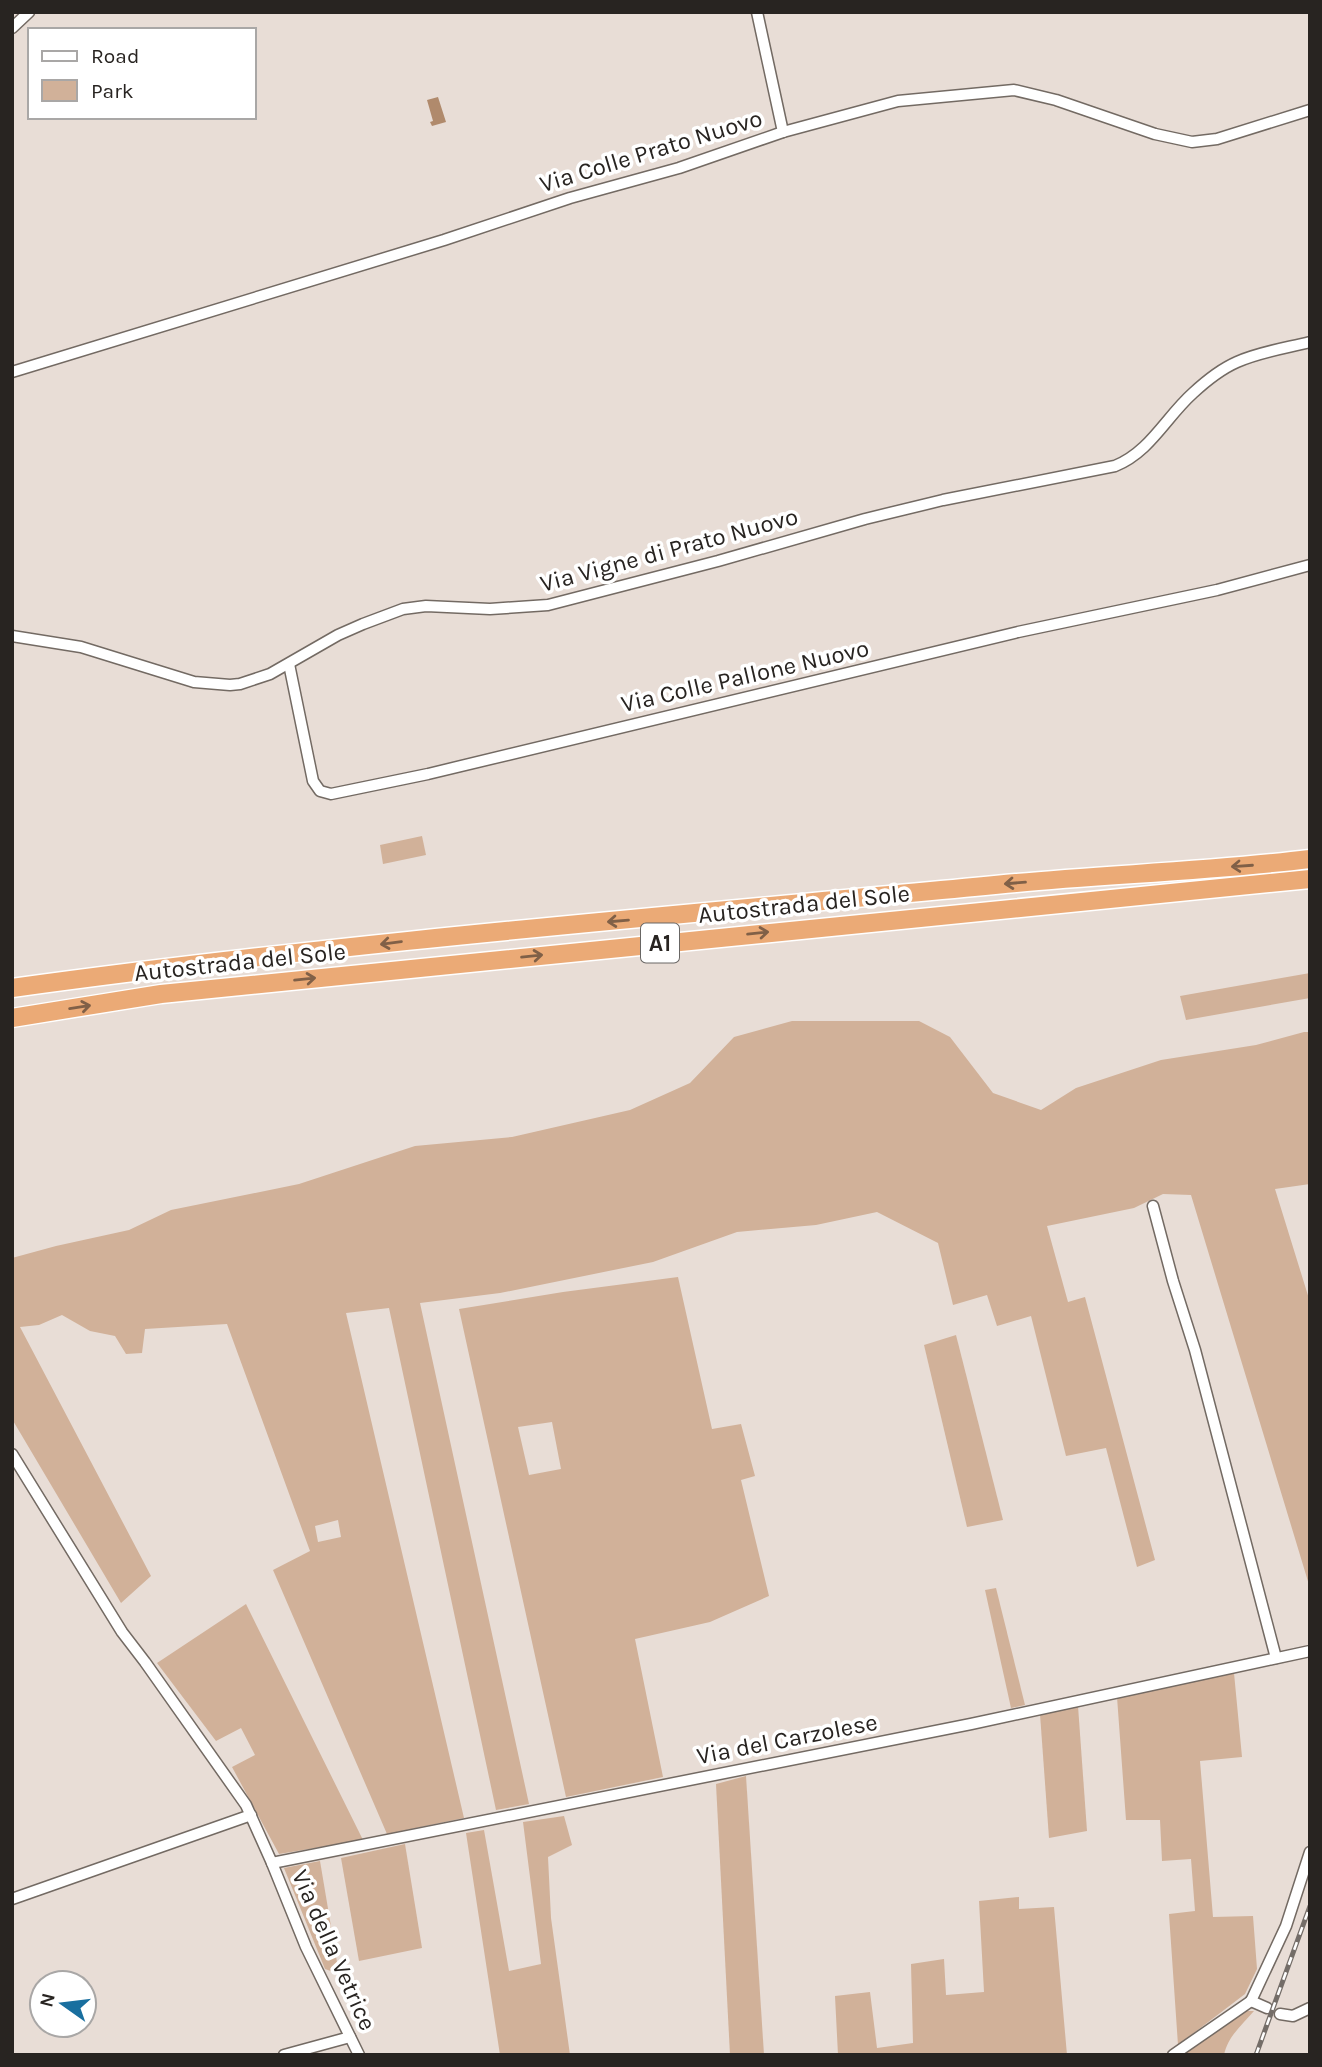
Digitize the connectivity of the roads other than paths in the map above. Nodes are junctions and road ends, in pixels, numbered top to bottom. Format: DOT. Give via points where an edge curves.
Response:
graph roads {
  1 [pos="29,12"];
  2 [pos="757,12"];
  3 [pos="12,28"];
  4 [pos="1310,110"];
  5 [pos="783,132"];
  6 [pos="1310,342"];
  7 [pos="12,373"];
  8 [pos="1310,565"];
  9 [pos="12,636"];
  10 [pos="289,664"];
  11 [pos="1310,859"];
  12 [pos="1310,879"];
  13 [pos="12,988"];
  14 [pos="12,1018"];
  15 [pos="1153,1206"];
  16 [pos="13,1458"];
  17 [pos="1310,1651"];
  18 [pos="1276,1658"];
  19 [pos="251,1815"];
  20 [pos="1310,1852"];
  21 [pos="272,1863"];
  22 [pos="12,1899"];
  23 [pos="1251,2001"];
  24 [pos="1267,2008"];
  25 [pos="1310,2008"];
  26 [pos="1280,2014"];
  27 [pos="350,2037"];
  28 [pos="284,2055"];
  29 [pos="359,2055"];
  30 [pos="1173,2055"];
  1 -- 3 [label="street"];
  2 -- 5 [label="street"];
  4 -- 5 [label="street, Via Colle Prato Nuovo" via="1217,139 1192,142 1154,134 1056,100 1005,90 898,102"];
  5 -- 7 [label="street, Via Colle Prato Nuovo"];
  6 -- 10 [label="street, Via Vigne di Prato Nuovo" via="1243,360 1221,371 1193,393 1143,449 1115,466 865,519 548,606 404,610 338,635"];
  8 -- 10 [label="street, Via Colle Pallone Nuovo" via="331,794 320,791 313,781"];
  9 -- 10 [label="street, Via Vigne di Prato Nuovo" via="81,647 194,682 240,684"];
  11 -- 13 [label="highway, Autostrada del Sole / A1, one-way" via="423,939"];
  14 -- 12 [label="highway, Autostrada del Sole / A1, one-way" via="161,994"];
  15 -- 18 [label="street"];
  16 -- 19 [label="street, Via della Vetrice" via="122,1632"];
  17 -- 18 [label="street, Via del Carzolese"];
  18 -- 21 [label="street, Via del Carzolese" via="971,1724"];
  19 -- 21 [label="street, Via della Vetrice"];
  19 -- 22 [label="street"];
  20 -- 23 [label="street" via="1286,1926"];
  21 -- 27 [label="street, Via della Vetrice"];
  23 -- 24 [label="street"];
  23 -- 30 [label="street"];
  25 -- 26 [label="street" via="1293,2016"];
  27 -- 28 [label="street"];
  27 -- 29 [label="street, Via della Vetrice"];
}
